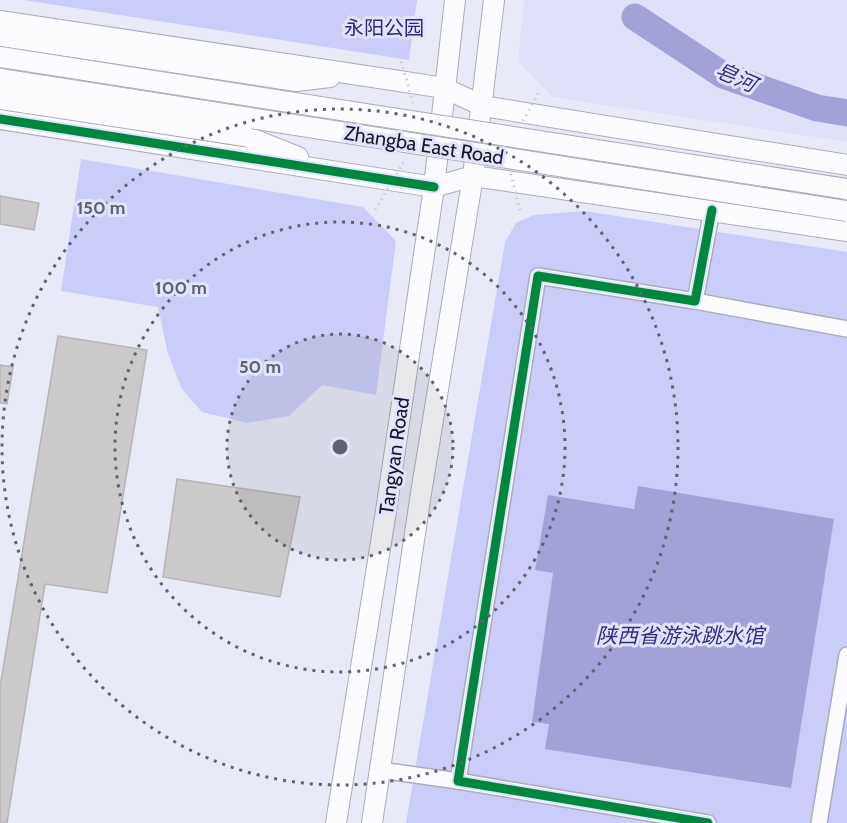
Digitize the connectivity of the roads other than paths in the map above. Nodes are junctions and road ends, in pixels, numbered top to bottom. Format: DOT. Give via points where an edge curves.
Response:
graph roads {
  1 [pos="454,0"];
  2 [pos="494,0"];
  3 [pos="0,21"];
  4 [pos="0,36"];
  5 [pos="0,57"];
  6 [pos="357,74"];
  7 [pos="0,79"];
  8 [pos="444,88"];
  9 [pos="0,99"];
  10 [pos="483,106"];
  11 [pos="0,119"];
  12 [pos="847,165"];
  13 [pos="327,169"];
  14 [pos="473,176"];
  15 [pos="434,187"];
  16 [pos="847,189"];
  17 [pos="712,210"];
  18 [pos="847,211"];
  19 [pos="847,231"];
  20 [pos="696,301"];
  21 [pos="847,329"];
  22 [pos="847,655"];
  23 [pos="380,770"];
  24 [pos="458,782"];
  25 [pos="336,823"];
  26 [pos="372,823"];
  27 [pos="708,823"];
  28 [pos="819,823"];
  1 -- 8 [label="main road, Tangyan Road"];
  2 -- 10 [label="main road, Tangyan Road"];
  3 -- 6 [label="main road"];
  4 -- 6 [label="main road" via="296,81"];
  5 -- 16 [label="main road, Zhangba East Road, bridge"];
  6 -- 8 [label="main road"];
  7 -- 18 [label="main road, Zhangba East Road, bridge"];
  8 -- 10 [label="main road"];
  8 -- 15 [label="main road, Tangyan Road"];
  9 -- 13 [label="main road, bridge" via="245,136"];
  10 -- 12 [label="main road"];
  10 -- 14 [label="main road, Tangyan Road"];
  11 -- 13 [label="main road"];
  13 -- 15 [label="main road"];
  14 -- 15 [label="main road, Zhangba East Road"];
  14 -- 17 [label="main road, Zhangba East Road"];
  14 -- 23 [label="main road, Tangyan Road"];
  15 -- 25 [label="main road, Tangyan Road"];
  17 -- 19 [label="main road, Zhangba East Road"];
  17 -- 20 [label="street"];
  20 -- 21 [label="street"];
  20 -- 24 [label="street" via="538,276"];
  22 -- 28 [label="street"];
  23 -- 24 [label="street"];
  23 -- 26 [label="main road, Tangyan Road"];
  24 -- 27 [label="street"];
}
